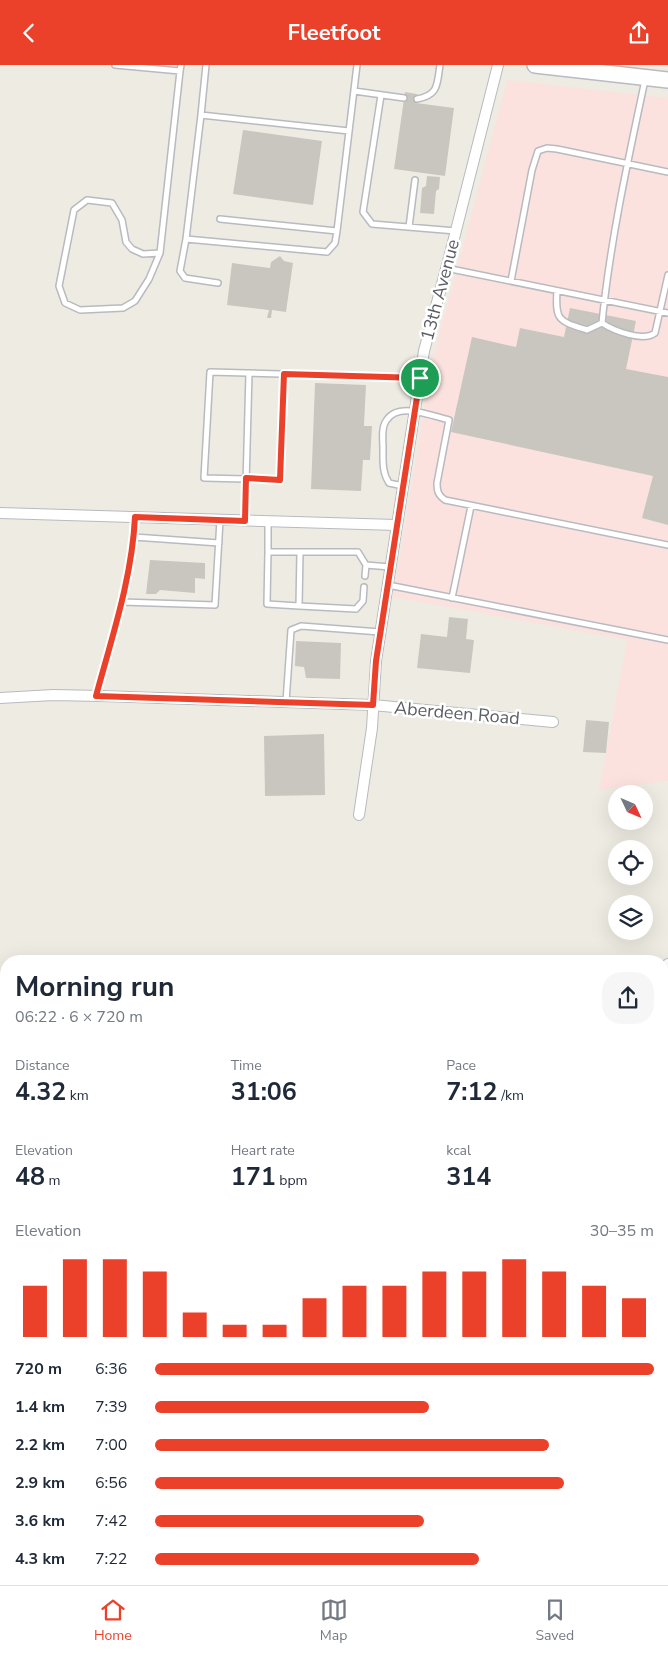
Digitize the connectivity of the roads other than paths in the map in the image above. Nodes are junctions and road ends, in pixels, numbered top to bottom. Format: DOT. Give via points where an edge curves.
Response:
graph roads {
  1 [pos="115,65"];
  2 [pos="206,65"];
  3 [pos="357,65"];
  4 [pos="440,65"];
  5 [pos="498,65"];
  6 [pos="535,65"];
  7 [pos="180,68"];
  8 [pos="645,77"];
  9 [pos="668,80"];
  10 [pos="354,91"];
  11 [pos="380,95"];
  12 [pos="404,98"];
  13 [pos="417,99"];
  14 [pos="201,115"];
  15 [pos="349,131"];
  16 [pos="627,164"];
  17 [pos="668,172"];
  18 [pos="415,180"];
  19 [pos="220,219"];
  20 [pos="409,227"];
  21 [pos="337,231"];
  22 [pos="456,231"];
  23 [pos="186,239"];
  24 [pos="160,253"];
  25 [pos="446,268"];
  26 [pos="668,275"];
  27 [pos="511,281"];
  28 [pos="218,283"];
  29 [pos="557,291"];
  30 [pos="604,299"];
  31 [pos="660,312"];
  32 [pos="668,313"];
  33 [pos="602,323"];
  34 [pos="249,373"];
  35 [pos="284,374"];
  36 [pos="420,378"];
  37 [pos="414,412"];
  38 [pos="246,478"];
  39 [pos="403,486"];
  40 [pos="472,506"];
  41 [pos="0,513"];
  42 [pos="135,517"];
  43 [pos="220,519"];
  44 [pos="245,521"];
  45 [pos="268,521"];
  46 [pos="396,525"];
  47 [pos="134,537"];
  48 [pos="219,543"];
  49 [pos="668,545"];
  50 [pos="268,551"];
  51 [pos="300,552"];
  52 [pos="366,565"];
  53 [pos="390,567"];
  54 [pos="365,576"];
  55 [pos="388,585"];
  56 [pos="364,587"];
  57 [pos="452,598"];
  58 [pos="122,602"];
  59 [pos="299,606"];
  60 [pos="381,631"];
  61 [pos="668,639"];
  62 [pos="96,696"];
  63 [pos="0,698"];
  64 [pos="286,702"];
  65 [pos="373,705"];
  66 [pos="553,722"];
  67 [pos="359,815"];
  1 -- 7 [label="lane"];
  2 -- 14 [label="lane"];
  3 -- 10 [label="lane"];
  4 -- 13 [label="lane" via="435,89 428,97"];
  5 -- 22 [label="street, 13th Avenue"];
  6 -- 8 [label="main road"];
  7 -- 24 [label="lane"];
  8 -- 9 [label="main road"];
  8 -- 16 [label="lane"];
  10 -- 11 [label="lane"];
  10 -- 15 [label="lane"];
  11 -- 12 [label="lane"];
  11 -- 20 [label="lane" via="363,212 372,224"];
  14 -- 15 [label="lane"];
  14 -- 23 [label="lane"];
  15 -- 21 [label="lane"];
  16 -- 17 [label="lane"];
  16 -- 27 [label="lane" via="557,149 538,151"];
  16 -- 30 [label="lane"];
  18 -- 20 [label="lane"];
  19 -- 21 [label="lane"];
  20 -- 22 [label="lane"];
  21 -- 23 [label="lane" via="335,243 327,252"];
  22 -- 25 [label="street, 13th Avenue"];
  23 -- 28 [label="lane" via="180,271 185,278"];
  24 -- 24 [label="lane" via="135,301 123,308 80,310 65,303 59,286 74,210 87,200 112,203 122,220 126,242 132,249 143,254"];
  25 -- 27 [label="lane"];
  25 -- 36 [label="street, 13th Avenue"];
  26 -- 31 [label="lane"];
  27 -- 29 [label="lane"];
  29 -- 30 [label="lane"];
  29 -- 33 [label="lane" via="556,307 564,323 586,330"];
  30 -- 31 [label="lane"];
  30 -- 33 [label="lane"];
  31 -- 32 [label="lane"];
  31 -- 33 [label="lane" via="657,328 651,336 612,330"];
  34 -- 35 [label="lane"];
  34 -- 38 [label="lane"];
  34 -- 38 [label="lane" via="210,372 204,478"];
  35 -- 36 [label="lane"];
  35 -- 38 [label="lane" via="280,480"];
  36 -- 37 [label="street, 13th Avenue"];
  37 -- 39 [label="street, 13th Avenue"];
  37 -- 39 [label="lane" via="402,411 385,422 384,475 389,483"];
  37 -- 40 [label="lane" via="449,420 437,490 445,500"];
  38 -- 44 [label="lane"];
  39 -- 46 [label="street, 13th Avenue"];
  40 -- 49 [label="lane"];
  40 -- 57 [label="lane"];
  41 -- 42 [label="street"];
  42 -- 43 [label="street"];
  42 -- 47 [label="lane"];
  43 -- 44 [label="street"];
  43 -- 48 [label="lane"];
  44 -- 45 [label="street"];
  45 -- 46 [label="street"];
  45 -- 50 [label="lane"];
  46 -- 53 [label="street, 13th Avenue"];
  47 -- 48 [label="lane"];
  47 -- 58 [label="lane"];
  48 -- 58 [label="lane" via="215,605"];
  50 -- 51 [label="lane"];
  50 -- 59 [label="lane" via="267,605"];
  51 -- 52 [label="lane" via="358,552"];
  51 -- 59 [label="lane"];
  52 -- 53 [label="lane"];
  52 -- 54 [label="lane"];
  53 -- 55 [label="street, 13th Avenue"];
  55 -- 57 [label="lane"];
  55 -- 60 [label="street, 13th Avenue"];
  56 -- 59 [label="lane" via="363,601 356,609"];
  57 -- 61 [label="lane"];
  58 -- 62 [label="lane"];
  60 -- 64 [label="lane" via="301,626 291,629"];
  60 -- 65 [label="street, 13th Avenue"];
  62 -- 63 [label="street, Aberdeen Road"];
  62 -- 64 [label="street, Aberdeen Road"];
  64 -- 65 [label="street, Aberdeen Road"];
  65 -- 66 [label="street, Aberdeen Road"];
  65 -- 67 [label="street, 13th Avenue"];
}
